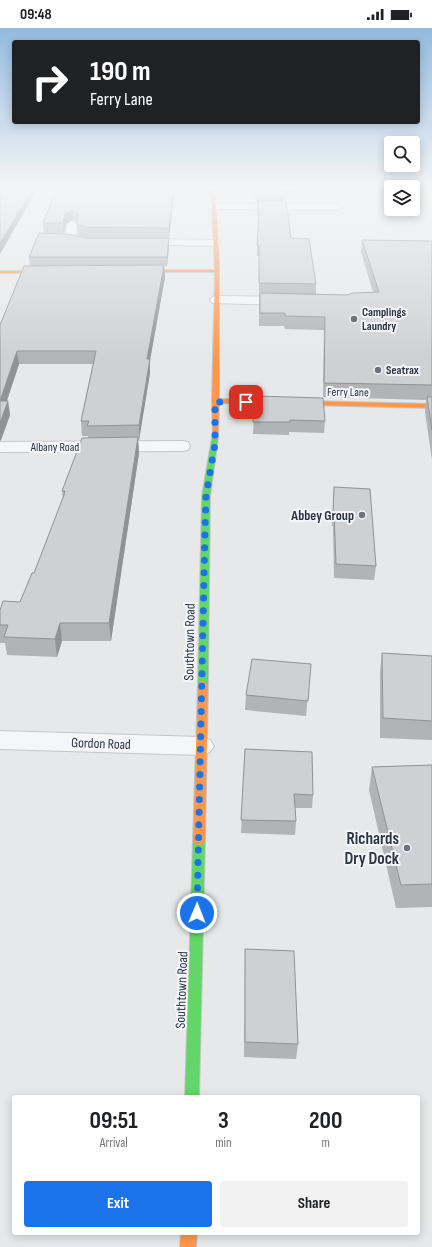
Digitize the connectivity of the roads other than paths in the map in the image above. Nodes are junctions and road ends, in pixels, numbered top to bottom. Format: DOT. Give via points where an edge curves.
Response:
graph roads {
  1 [pos="215,246"];
  2 [pos="121,271"];
  3 [pos="217,271"];
  4 [pos="0,272"];
  5 [pos="57,272"];
  6 [pos="216,300"];
  7 [pos="299,301"];
  8 [pos="215,402"];
  9 [pos="432,406"];
  10 [pos="182,446"];
  11 [pos="0,447"];
  12 [pos="0,740"];
  13 [pos="201,746"];
  14 [pos="192,1095"];
  15 [pos="189,1235"];
  16 [pos="188,1247"];
  1 -- 3 [label="street, Southtown Road"];
  2 -- 3 [label="street"];
  3 -- 6 [label="street, Southtown Road"];
  4 -- 5 [label="street"];
  6 -- 7 [label="street"];
  6 -- 8 [label="street, Southtown Road"];
  8 -- 9 [label="street, Ferry Lane"];
  8 -- 13 [label="street, Southtown Road" via="215,444 206,496"];
  10 -- 11 [label="street, Albany Road"];
  12 -- 13 [label="street, Gordon Road"];
  13 -- 14 [label="street, Southtown Road"];
  15 -- 16 [label="street"];
}
